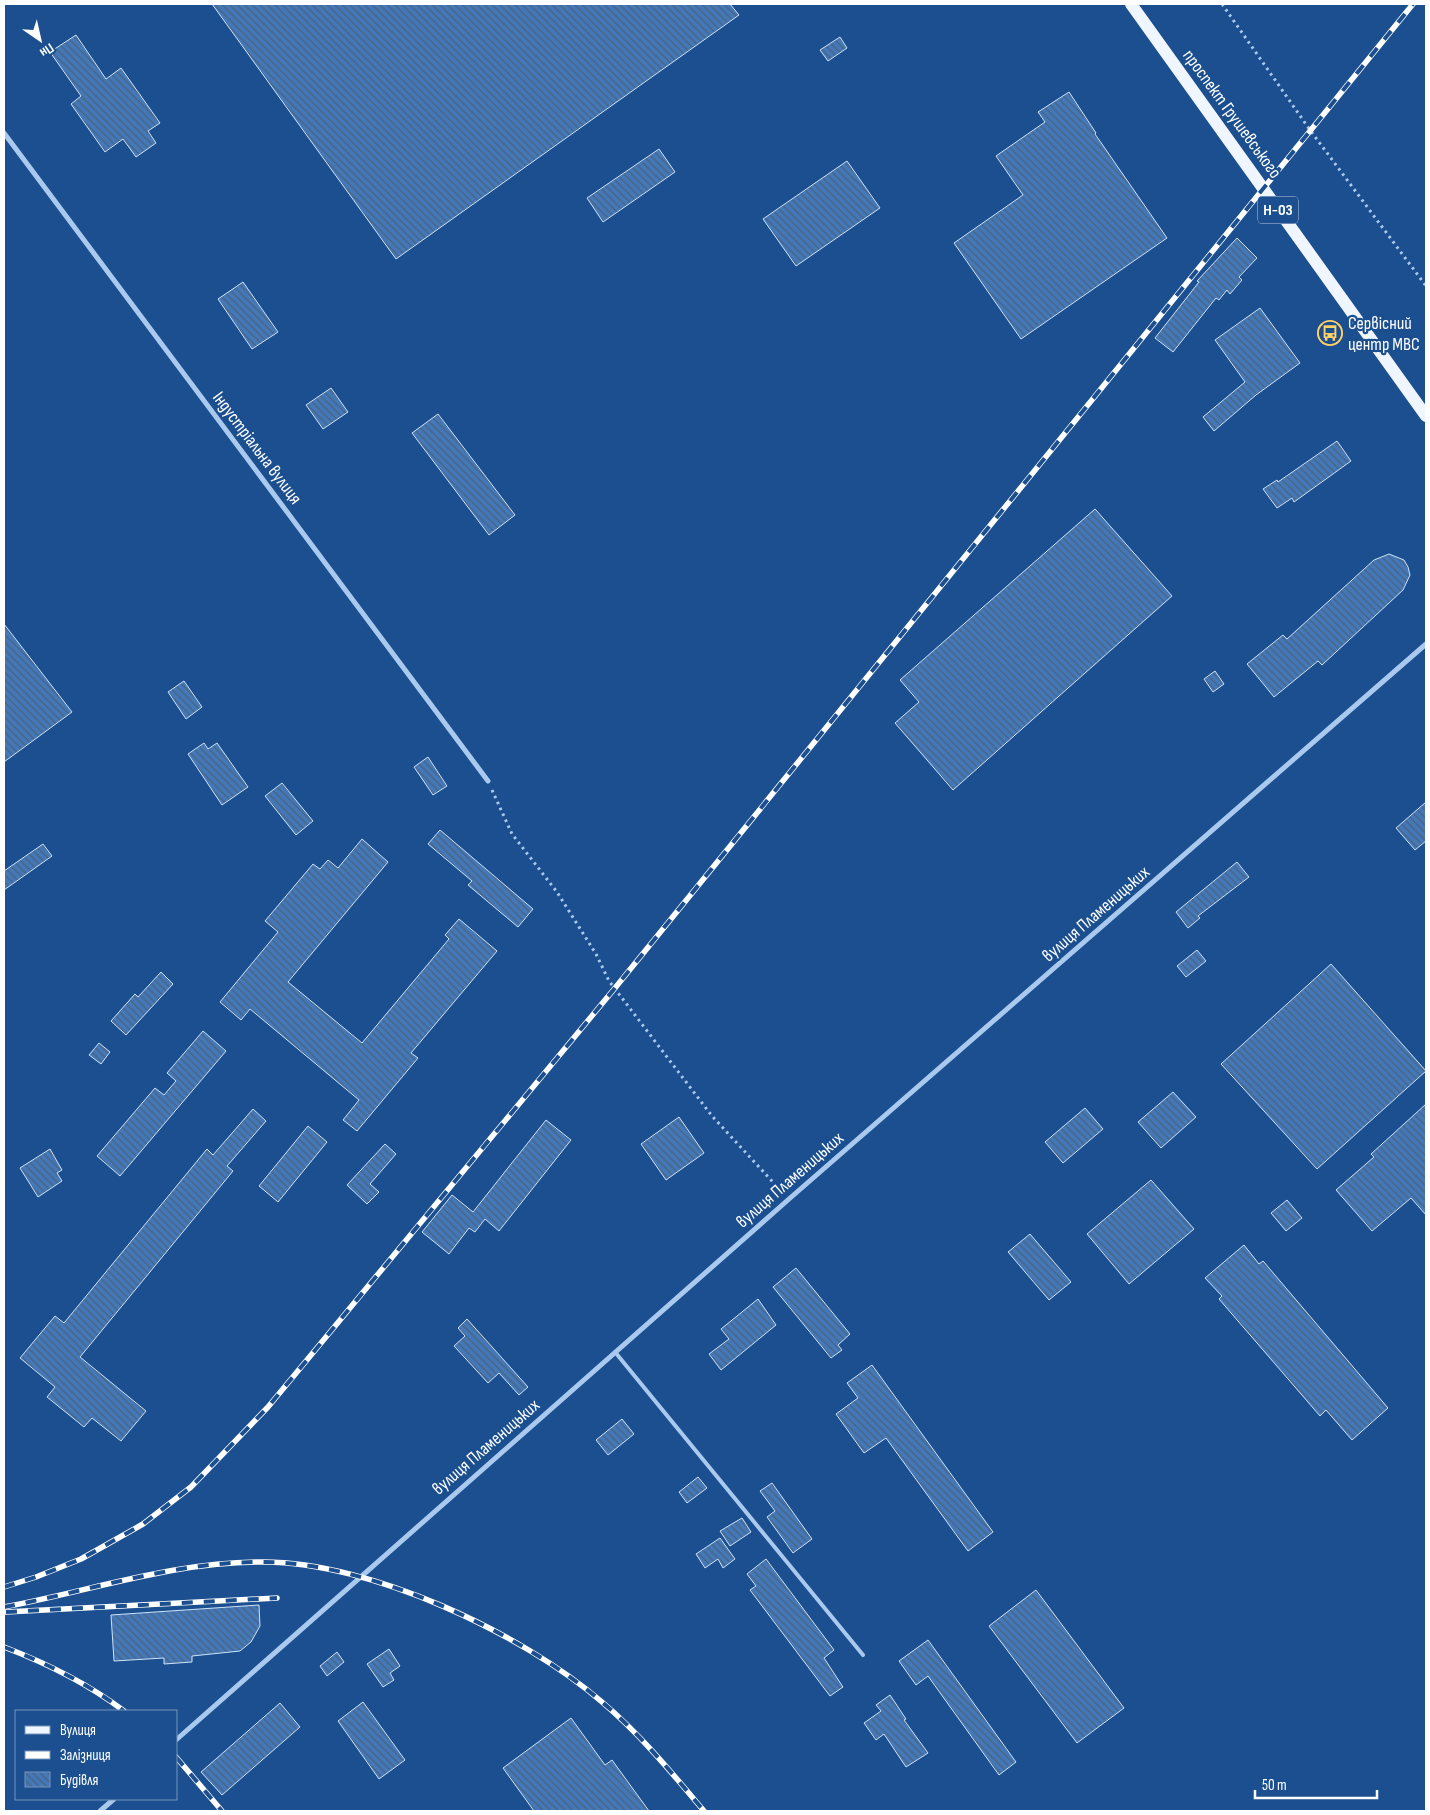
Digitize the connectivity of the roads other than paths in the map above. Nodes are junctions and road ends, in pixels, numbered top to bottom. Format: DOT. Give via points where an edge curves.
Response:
graph roads {
  1 [pos="1131,4"];
  2 [pos="4,133"];
  3 [pos="1426,416"];
  4 [pos="1426,644"];
  5 [pos="488,780"];
  6 [pos="614,1352"];
  7 [pos="862,1655"];
  8 [pos="178,1738"];
  9 [pos="113,1800"];
  10 [pos="100,1811"];
  1 -- 3 [label="main road, проспект Грушевського / Н-03"];
  2 -- 5 [label="street, Індустріальна вулиця"];
  4 -- 6 [label="street, вулиця Пламеницьких"];
  6 -- 7 [label="lane"];
  6 -- 8 [label="street, вулиця Пламеницьких"];
  9 -- 10 [label="street"];
}
